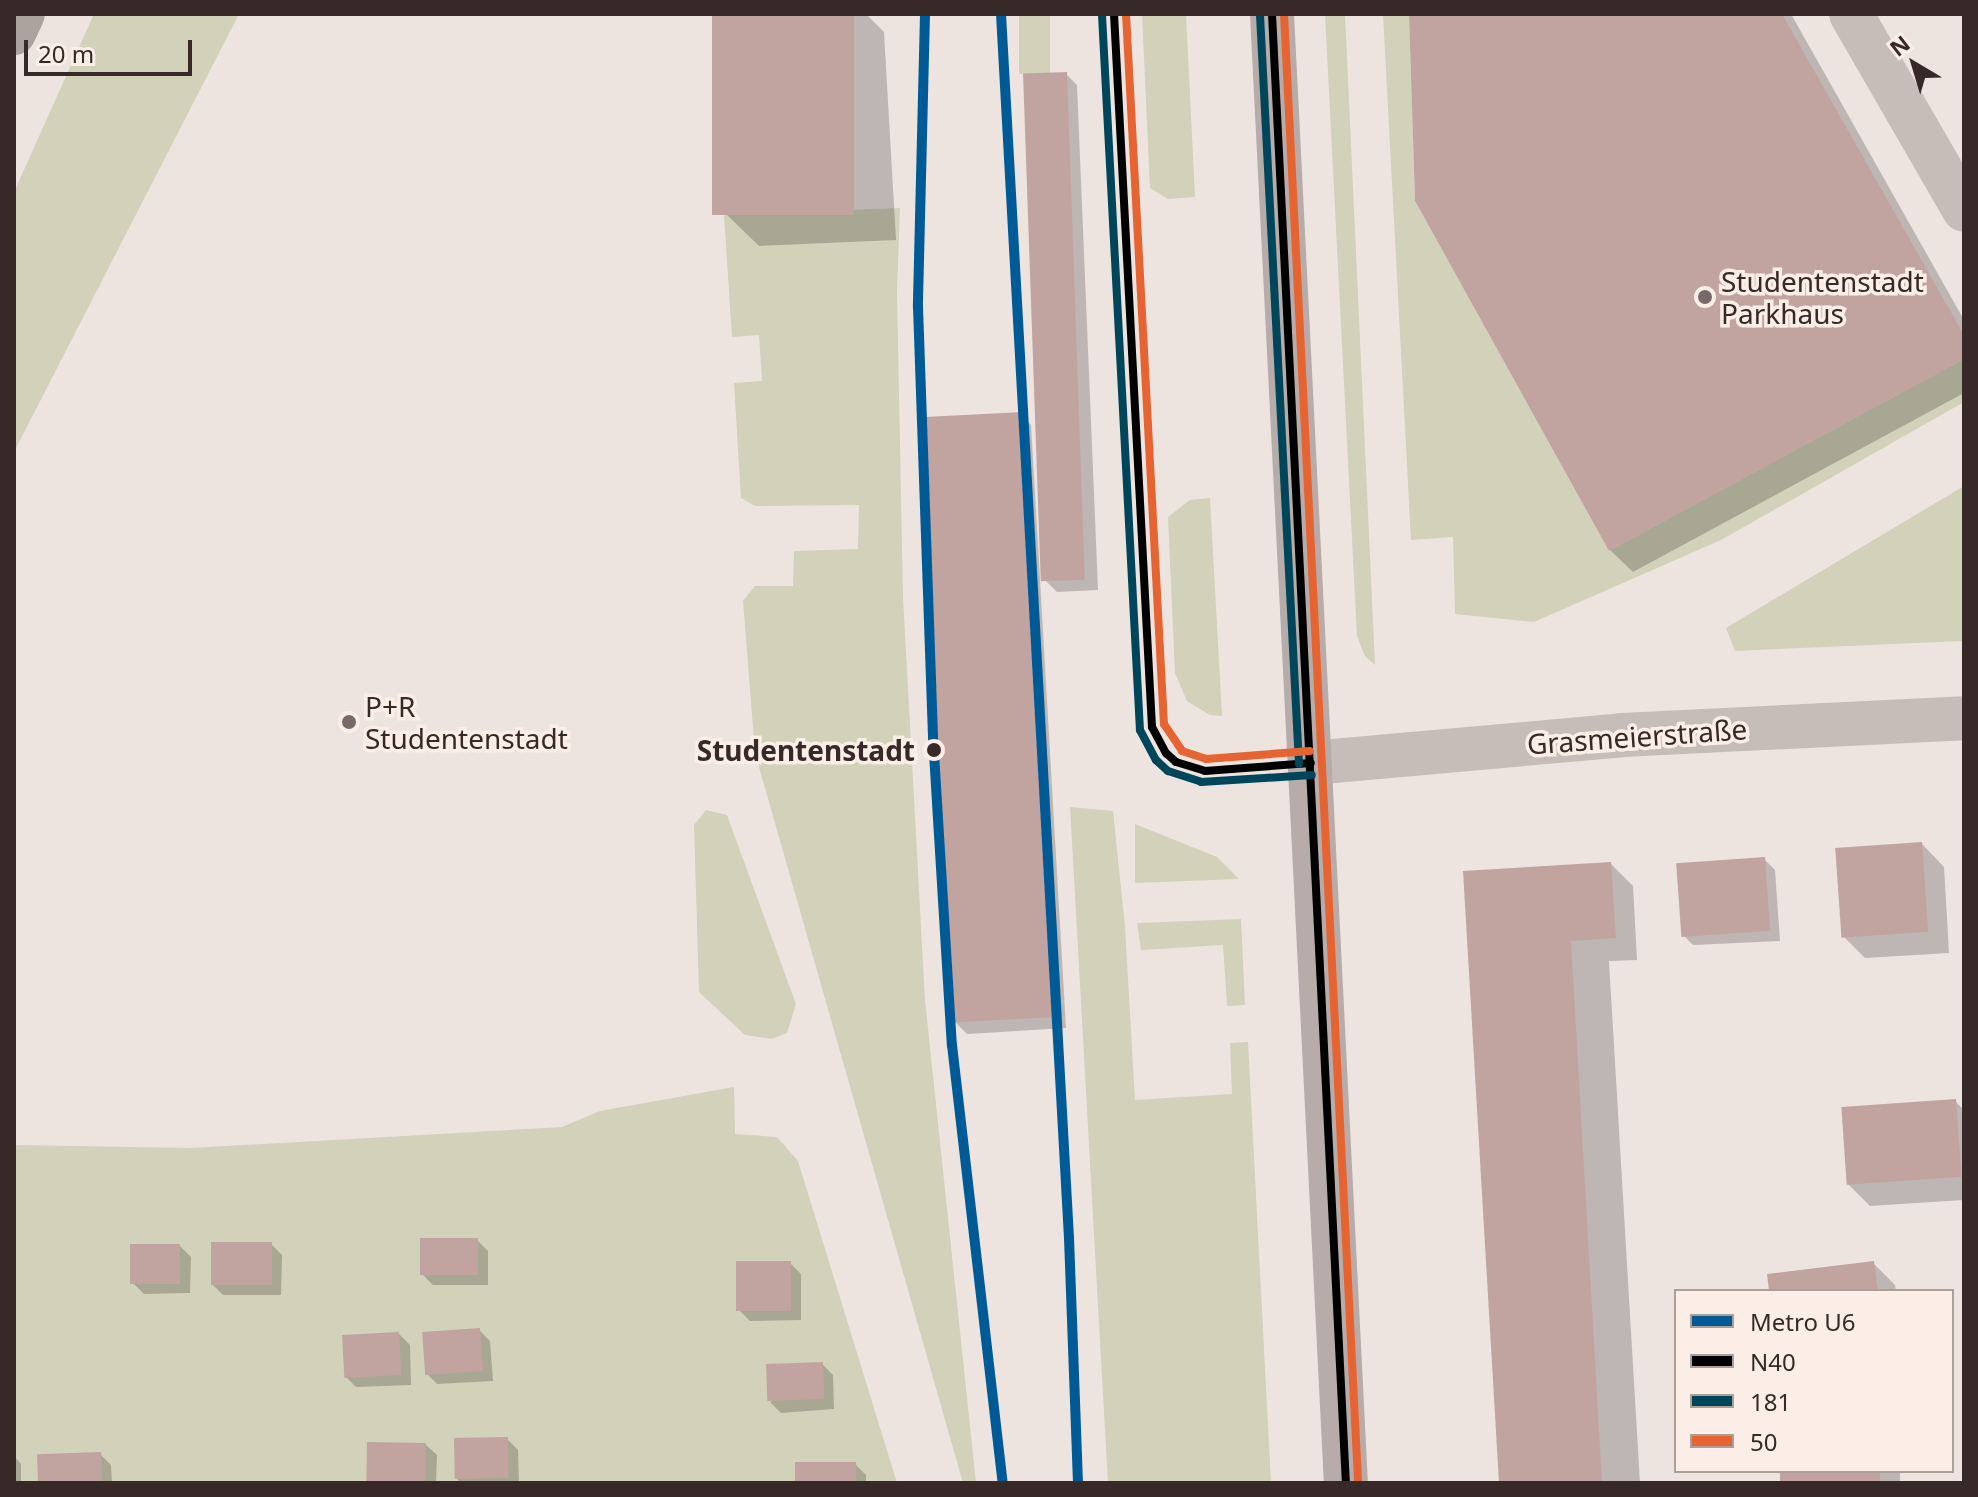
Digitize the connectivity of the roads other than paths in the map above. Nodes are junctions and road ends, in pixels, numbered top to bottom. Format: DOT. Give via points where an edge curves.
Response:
graph roads {
  1 [pos="23,14"];
  2 [pos="1272,14"];
  3 [pos="1851,14"];
  4 [pos="14,33"];
  5 [pos="1964,210"];
  6 [pos="1964,718"];
  7 [pos="1311,763"];
  8 [pos="1346,1483"];
  1 -- 4 [label="highway"];
  2 -- 7 [label="main road"];
  3 -- 5 [label="street"];
  6 -- 7 [label="street, Grasmeierstraße" via="1622,735"];
  7 -- 8 [label="main road"];
}
